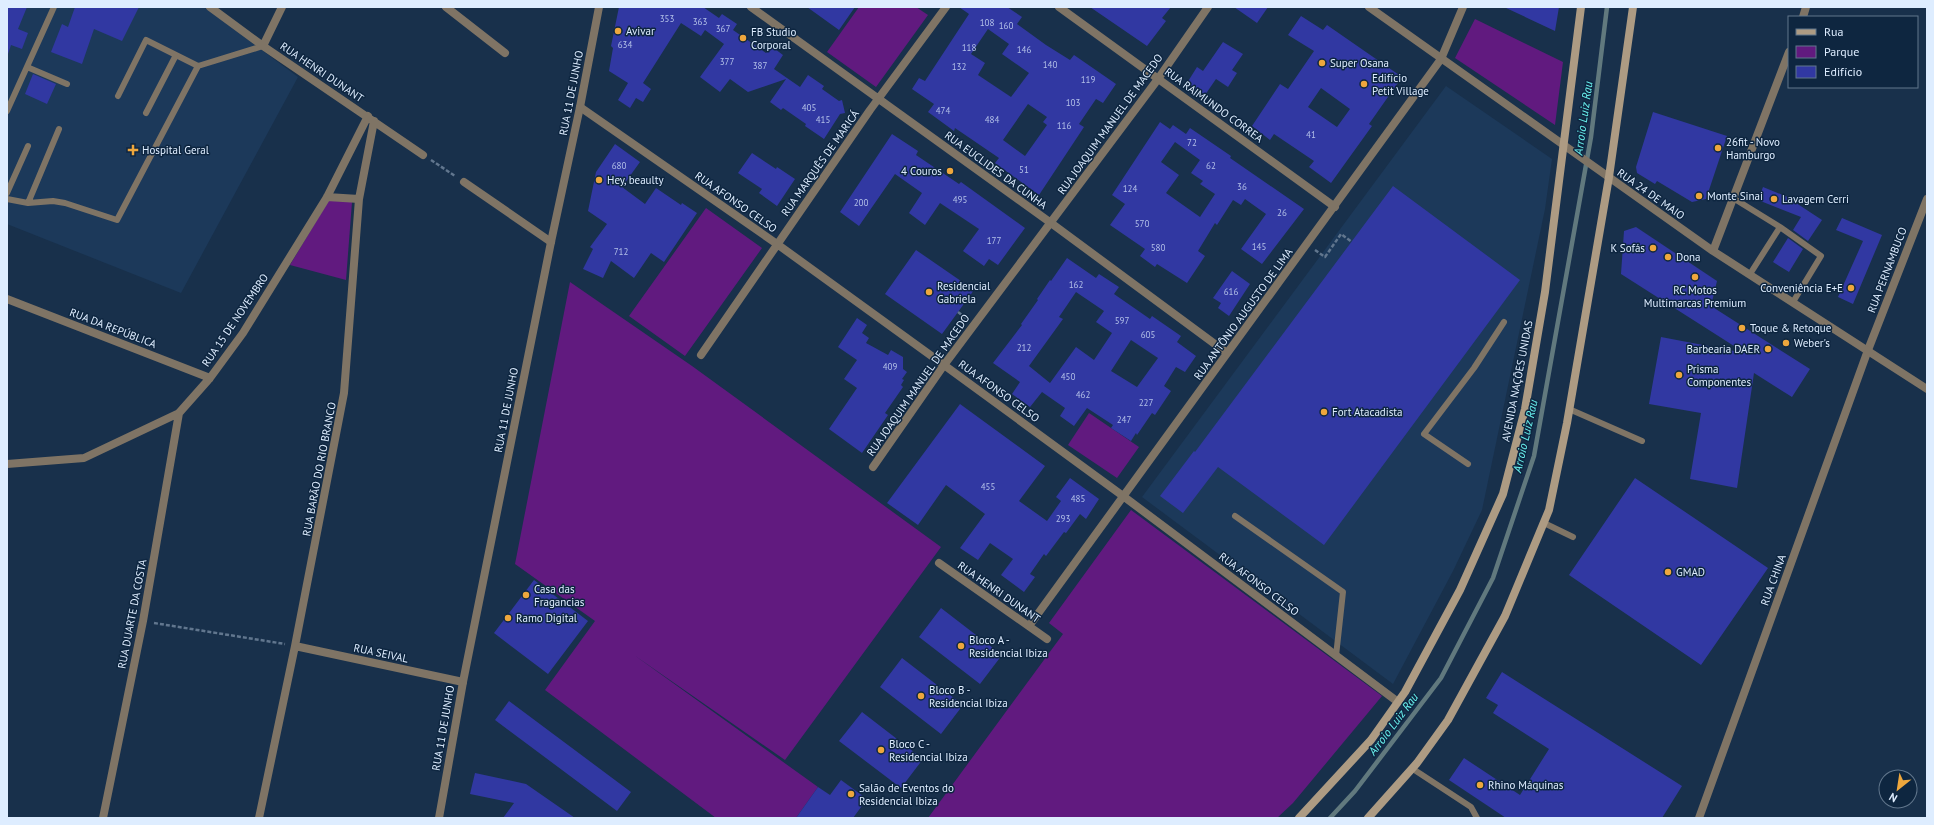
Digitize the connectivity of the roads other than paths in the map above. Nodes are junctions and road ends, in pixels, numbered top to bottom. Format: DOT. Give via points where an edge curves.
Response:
graph roads {
  1 [pos="54,7"];
  2 [pos="210,7"];
  3 [pos="282,7"];
  4 [pos="446,7"];
  5 [pos="599,7"];
  6 [pos="751,7"];
  7 [pos="946,7"];
  8 [pos="1059,7"];
  9 [pos="1208,7"];
  10 [pos="1369,7"];
  11 [pos="1463,7"];
  12 [pos="1581,7"];
  13 [pos="1633,7"];
  14 [pos="263,46"];
  15 [pos="505,53"];
  16 [pos="176,55"];
  17 [pos="1788,55"];
  18 [pos="1441,59"];
  19 [pos="198,66"];
  20 [pos="27,67"];
  21 [pos="1158,78"];
  22 [pos="67,84"];
  23 [pos="118,96"];
  24 [pos="878,99"];
  25 [pos="580,107"];
  26 [pos="7,111"];
  27 [pos="146,113"];
  28 [pos="371,119"];
  29 [pos="59,129"];
  30 [pos="28,146"];
  31 [pos="1562,146"];
  32 [pos="423,155"];
  33 [pos="1609,177"];
  34 [pos="464,182"];
  35 [pos="7,193"];
  36 [pos="327,197"];
  37 [pos="1733,198"];
  38 [pos="7,199"];
  39 [pos="359,199"];
  40 [pos="1927,199"];
  41 [pos="28,203"];
  42 [pos="1336,207"];
  43 [pos="1051,222"];
  44 [pos="1780,227"];
  45 [pos="551,242"];
  46 [pos="777,244"];
  47 [pos="1713,251"];
  48 [pos="1750,274"];
  49 [pos="7,299"];
  50 [pos="1794,302"];
  51 [pos="1504,322"];
  52 [pos="1868,350"];
  53 [pos="1227,353"];
  54 [pos="701,355"];
  55 [pos="944,365"];
  56 [pos="210,378"];
  57 [pos="1927,389"];
  58 [pos="1569,409"];
  59 [pos="179,413"];
  60 [pos="1642,440"];
  61 [pos="7,464"];
  62 [pos="1468,464"];
  63 [pos="873,467"];
  64 [pos="1124,496"];
  65 [pos="1235,516"];
  66 [pos="1544,522"];
  67 [pos="1573,537"];
  68 [pos="939,563"];
  69 [pos="1029,626"];
  70 [pos="1047,639"];
  71 [pos="296,646"];
  72 [pos="1336,656"];
  73 [pos="463,682"];
  74 [pos="1398,702"];
  75 [pos="1413,769"];
  76 [pos="103,818"];
  77 [pos="259,818"];
  78 [pos="439,818"];
  79 [pos="1299,818"];
  80 [pos="1368,818"];
  81 [pos="1477,818"];
  82 [pos="1699,818"];
  1 -- 20 [label="lane"];
  2 -- 14 [label="street, RUA HENRI DUNANT"];
  3 -- 14 [label="street"];
  4 -- 15 [label="street"];
  5 -- 25 [label="street, RUA 11 DE JUNHO"];
  6 -- 24 [label="street, RUA EUCLIDES DA CUNHA"];
  7 -- 24 [label="street, RUA MARQUÊS DE MARICÁ"];
  8 -- 21 [label="street, RUA RAIMUNDO CORREA"];
  9 -- 21 [label="street, RUA JOAQUIM MANUEL DE MACEDO"];
  10 -- 18 [label="street, RUA 24 DE MAIO"];
  11 -- 18 [label="street, RUA ANTÔNIO AUGUSTO DE LIMA"];
  12 -- 31 [label="main road, AVENIDA NAÇÕES UNIDAS"];
  13 -- 33 [label="main road"];
  14 -- 19 [label="lane"];
  14 -- 28 [label="street, RUA HENRI DUNANT"];
  16 -- 19 [label="lane"];
  16 -- 23 [label="lane" via="146,40"];
  16 -- 27 [label="lane"];
  17 -- 37 [label="street"];
  18 -- 31 [label="street, RUA 24 DE MAIO"];
  18 -- 42 [label="street, RUA ANTÔNIO AUGUSTO DE LIMA"];
  19 -- 41 [label="lane" via="117,220 53,201"];
  20 -- 22 [label="lane"];
  20 -- 26 [label="lane"];
  21 -- 42 [label="street, RUA RAIMUNDO CORREA"];
  21 -- 43 [label="street, RUA JOAQUIM MANUEL DE MACEDO"];
  24 -- 43 [label="street, RUA EUCLIDES DA CUNHA"];
  24 -- 46 [label="street, RUA MARQUÊS DE MARICÁ"];
  25 -- 45 [label="street, RUA 11 DE JUNHO"];
  25 -- 46 [label="street, RUA AFONSO CELSO"];
  28 -- 32 [label="street, RUA HENRI DUNANT"];
  28 -- 36 [label="street, RUA 15 DE NOVEMBRO"];
  28 -- 39 [label="street, RUA BARÃO DO RIO BRANCO"];
  29 -- 41 [label="lane"];
  30 -- 35 [label="lane"];
  31 -- 33 [label="street, RUA 24 DE MAIO"];
  31 -- 74 [label="main road, AVENIDA NAÇÕES UNIDAS" via="1544,299 1525,409 1503,494 1460,590"];
  33 -- 47 [label="street, RUA 24 DE MAIO"];
  33 -- 58 [label="main road"];
  34 -- 45 [label="street"];
  36 -- 39 [label="street"];
  36 -- 56 [label="street, RUA 15 DE NOVEMBRO" via="242,333"];
  37 -- 44 [label="lane"];
  37 -- 47 [label="street"];
  38 -- 41 [label="lane"];
  39 -- 71 [label="street, RUA BARÃO DO RIO BRANCO" via="344,394"];
  40 -- 52 [label="street, RUA PERNAMBUCO"];
  42 -- 53 [label="street, RUA ANTÔNIO AUGUSTO DE LIMA"];
  43 -- 53 [label="street, RUA EUCLIDES DA CUNHA"];
  43 -- 55 [label="street, RUA JOAQUIM MANUEL DE MACEDO"];
  44 -- 48 [label="lane"];
  44 -- 50 [label="lane" via="1821,256"];
  45 -- 73 [label="street, RUA 11 DE JUNHO"];
  46 -- 54 [label="street, RUA MARQUÊS DE MARICÁ"];
  46 -- 55 [label="street, RUA AFONSO CELSO"];
  47 -- 48 [label="street, RUA 24 DE MAIO"];
  48 -- 50 [label="street, RUA 24 DE MAIO"];
  49 -- 56 [label="street, RUA DA REPÚBLICA"];
  50 -- 52 [label="street, RUA 24 DE MAIO"];
  51 -- 62 [label="lane" via="1474,368 1424,434"];
  52 -- 57 [label="street, RUA 24 DE MAIO"];
  52 -- 82 [label="street, RUA CHINA"];
  53 -- 64 [label="street, RUA ANTÔNIO AUGUSTO DE LIMA"];
  55 -- 63 [label="street, RUA JOAQUIM MANUEL DE MACEDO"];
  55 -- 64 [label="street, RUA AFONSO CELSO"];
  56 -- 59 [label="street, RUA 15 DE NOVEMBRO"];
  58 -- 60 [label="lane"];
  58 -- 66 [label="main road" via="1549,510"];
  59 -- 61 [label="street, RUA 15 DE NOVEMBRO" via="84,458"];
  59 -- 76 [label="street, RUA DUARTE DA COSTA" via="143,621"];
  64 -- 69 [label="street, RUA ANTÔNIO AUGUSTO DE LIMA"];
  64 -- 72 [label="street, RUA AFONSO CELSO"];
  65 -- 72 [label="lane" via="1343,592"];
  66 -- 67 [label="lane"];
  66 -- 75 [label="main road" via="1505,616 1448,720"];
  68 -- 69 [label="street, RUA HENRI DUNANT"];
  69 -- 70 [label="street, RUA HENRI DUNANT"];
  71 -- 73 [label="street, RUA SEIVAL"];
  71 -- 77 [label="street, RUA BARÃO DO RIO BRANCO"];
  72 -- 74 [label="street, RUA AFONSO CELSO"];
  73 -- 78 [label="street, RUA 11 DE JUNHO"];
  74 -- 79 [label="main road, AVENIDA NAÇÕES UNIDAS" via="1371,740"];
  75 -- 80 [label="main road"];
  75 -- 81 [label="lane" via="1471,808"];
}
